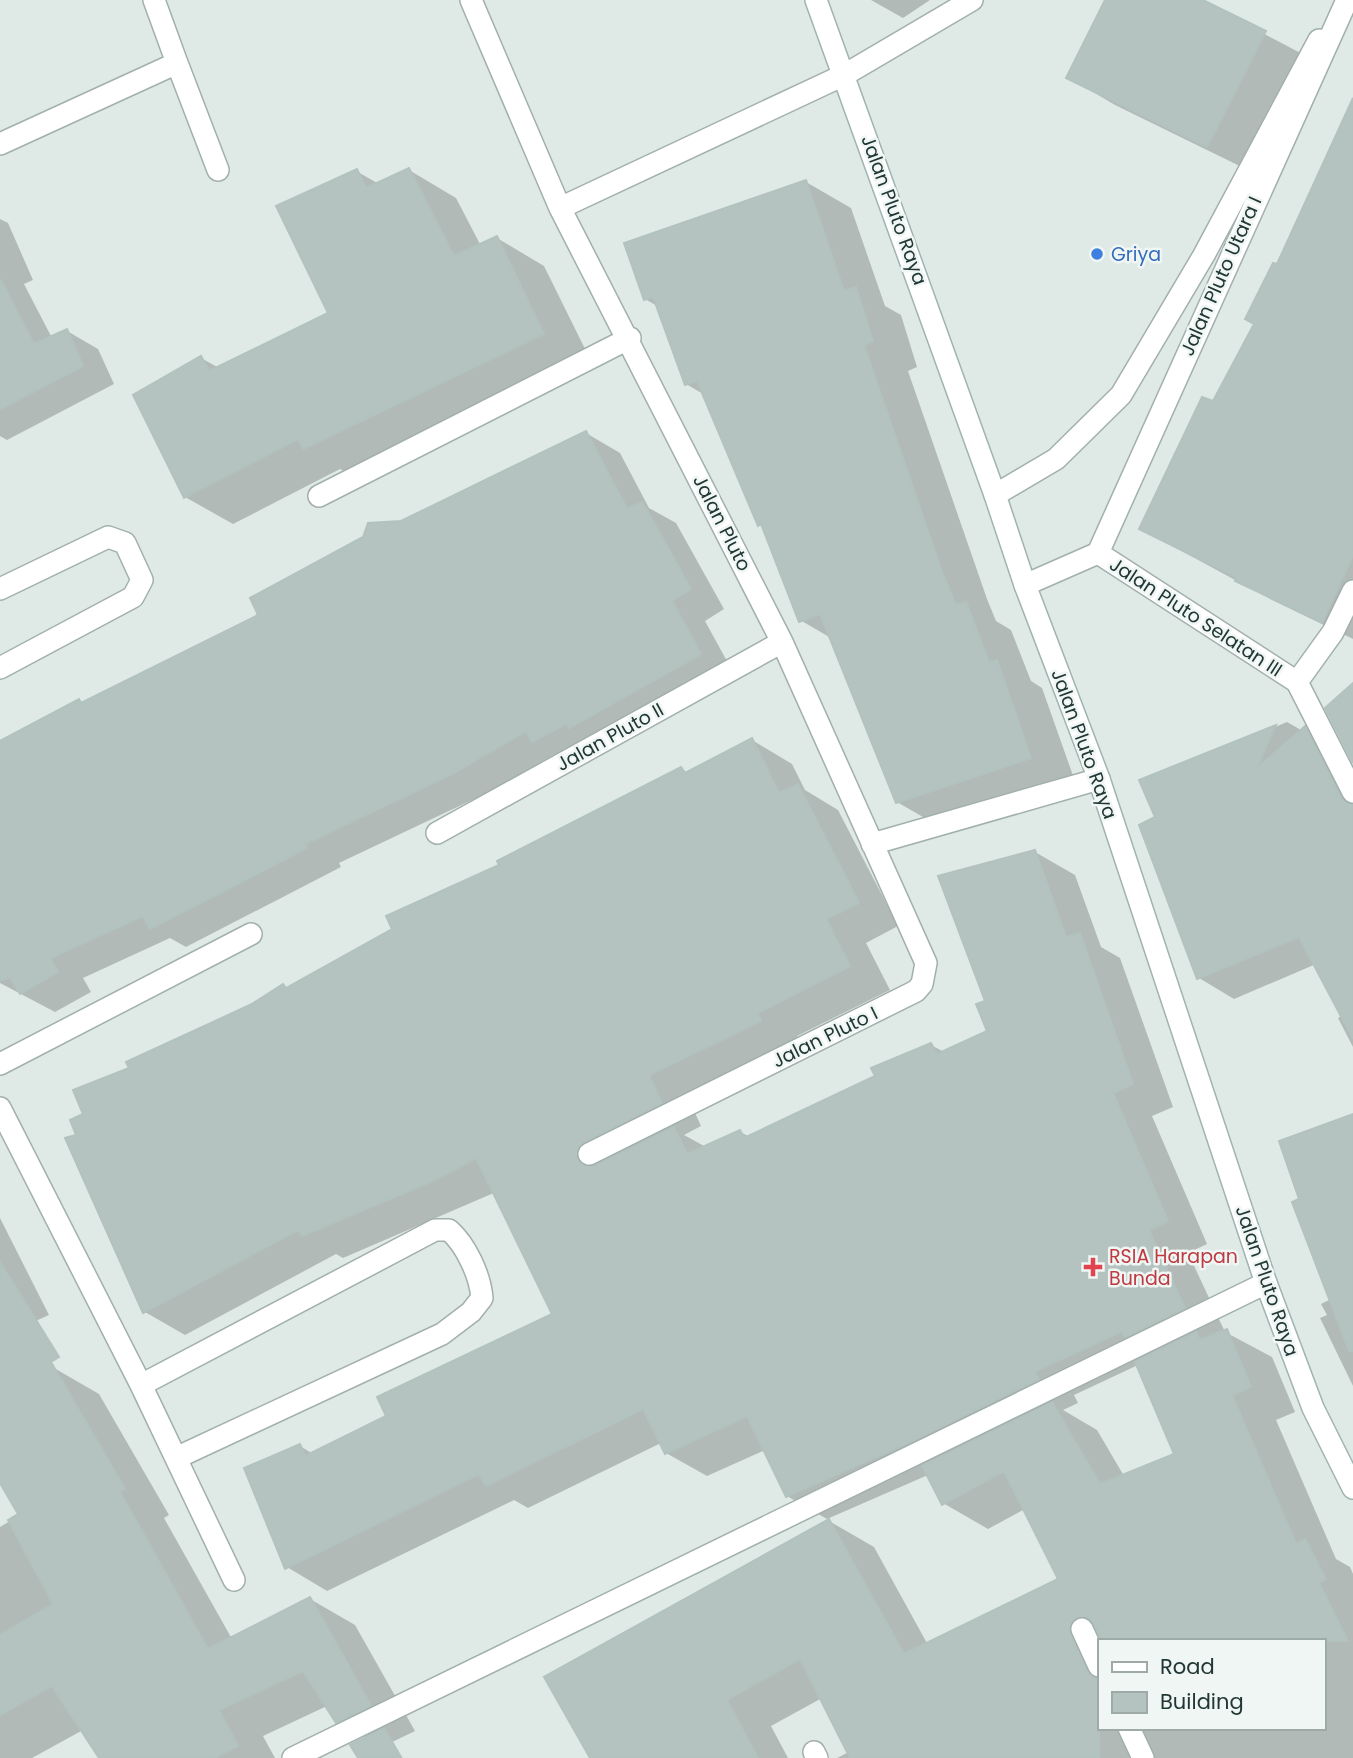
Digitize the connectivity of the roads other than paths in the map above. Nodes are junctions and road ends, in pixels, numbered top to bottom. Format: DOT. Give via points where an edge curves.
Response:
graph roads {
  1 [pos="154,0"];
  2 [pos="471,0"];
  3 [pos="816,0"];
  4 [pos="972,0"];
  5 [pos="1341,0"];
  6 [pos="1347,0"];
  7 [pos="177,63"];
  8 [pos="846,74"];
  9 [pos="0,144"];
  10 [pos="218,170"];
  11 [pos="560,208"];
  12 [pos="629,338"];
  13 [pos="995,495"];
  14 [pos="319,496"];
  15 [pos="1101,544"];
  16 [pos="1025,585"];
  17 [pos="0,589"];
  18 [pos="1353,591"];
  19 [pos="782,642"];
  20 [pos="0,667"];
  21 [pos="1297,682"];
  22 [pos="1099,779"];
  23 [pos="1353,792"];
  24 [pos="438,832"];
  25 [pos="872,844"];
  26 [pos="251,934"];
  27 [pos="0,1065"];
  28 [pos="0,1108"];
  29 [pos="589,1154"];
  30 [pos="1266,1283"];
  31 [pos="141,1385"];
  32 [pos="176,1458"];
  33 [pos="1353,1488"];
  34 [pos="234,1580"];
  35 [pos="1082,1629"];
  36 [pos="1098,1664"];
  37 [pos="1130,1730"];
  38 [pos="293,1758"];
  39 [pos="1143,1758"];
  1 -- 7 [label="street"];
  2 -- 11 [label="street, Jalan Pluto"];
  3 -- 8 [label="street, Jalan Pluto Raya"];
  4 -- 8 [label="street"];
  5 -- 13 [label="street" via="1204,255 1121,396 1056,459"];
  6 -- 15 [label="street, Jalan Pluto Utara I"];
  7 -- 9 [label="street"];
  7 -- 10 [label="street"];
  8 -- 11 [label="street"];
  8 -- 13 [label="street, Jalan Pluto Raya"];
  11 -- 12 [label="street, Jalan Pluto"];
  12 -- 14 [label="street"];
  12 -- 19 [label="street, Jalan Pluto"];
  13 -- 16 [label="street, Jalan Pluto Raya"];
  15 -- 16 [label="street"];
  15 -- 21 [label="street, Jalan Pluto Selatan III"];
  16 -- 22 [label="street, Jalan Pluto Raya"];
  17 -- 20 [label="street" via="108,537 125,542 142,580 133,597"];
  18 -- 21 [label="street" via="1333,632"];
  19 -- 24 [label="street, Jalan Pluto II"];
  19 -- 25 [label="street, Jalan Pluto"];
  21 -- 23 [label="street, Jalan Pluto Selatan III"];
  22 -- 25 [label="street"];
  22 -- 30 [label="street, Jalan Pluto Raya"];
  25 -- 29 [label="street, Jalan Pluto I" via="926,963 916,991"];
  26 -- 27 [label="street"];
  28 -- 31 [label="street"];
  30 -- 33 [label="street, Jalan Pluto Raya" via="1313,1408"];
  30 -- 38 [label="street"];
  31 -- 32 [label="street"];
  31 -- 32 [label="street" via="435,1230 449,1230 461,1241 481,1286 482,1298 471,1312 442,1334"];
  32 -- 34 [label="street"];
  35 -- 36 [label="street"];
  37 -- 39 [label="street"];
}
